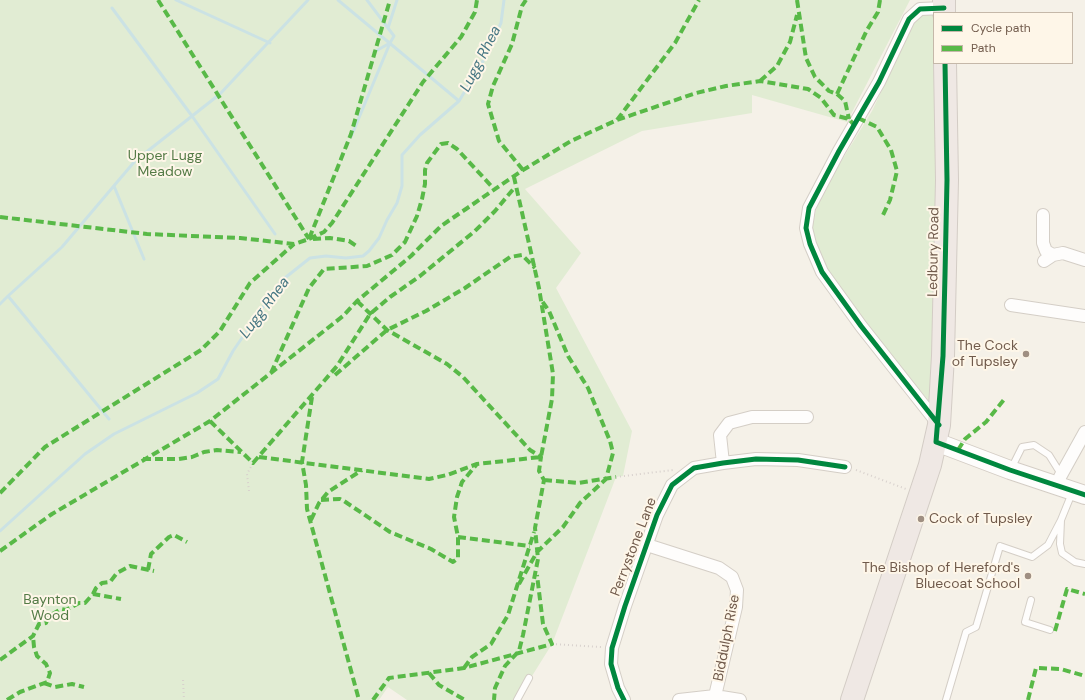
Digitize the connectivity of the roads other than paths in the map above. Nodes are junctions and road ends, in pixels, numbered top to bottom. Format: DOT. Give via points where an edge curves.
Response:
graph roads {
  1 [pos="944,7"];
  2 [pos="945,64"];
  3 [pos="1042,215"];
  4 [pos="1085,260"];
  5 [pos="1011,304"];
  6 [pos="1085,316"];
  7 [pos="807,417"];
  8 [pos="1085,432"];
  9 [pos="938,433"];
  10 [pos="723,462"];
  11 [pos="845,467"];
  12 [pos="1010,470"];
  13 [pos="1069,488"];
  14 [pos="1061,520"];
  15 [pos="647,545"];
  16 [pos="1085,564"];
  17 [pos="1031,600"];
  18 [pos="1050,630"];
  19 [pos="529,678"];
  20 [pos="715,696"];
  21 [pos="517,700"];
  22 [pos="624,700"];
  23 [pos="679,700"];
  24 [pos="740,700"];
  25 [pos="852,700"];
  26 [pos="946,700"];
  1 -- 9 [label="street" via="920,9 909,19 879,82 809,208 806,228 822,272"];
  2 -- 9 [label="highway, Ledbury Road" via="947,180 943,356"];
  3 -- 4 [label="street" via="1043,243 1048,258 1064,253"];
  5 -- 6 [label="street"];
  7 -- 10 [label="street" via="752,417 729,423 720,435"];
  8 -- 13 [label="street"];
  9 -- 12 [label="street"];
  9 -- 25 [label="highway, Ledbury Road" via="921,494"];
  10 -- 11 [label="street, Perrystone Lane" via="756,459 798,460"];
  10 -- 15 [label="street, Perrystone Lane" via="694,468 672,485"];
  12 -- 13 [label="street"];
  12 -- 13 [label="lane" via="1022,447 1034,445 1049,455"];
  13 -- 14 [label="lane"];
  14 -- 16 [label="lane" via="1062,553 1075,562"];
  14 -- 26 [label="lane" via="1048,545 1032,557 1000,546 976,627 966,632"];
  15 -- 20 [label="street, Biddulph Rise" via="719,568 732,577 737,590 736,607"];
  15 -- 22 [label="street, Perrystone Lane" via="612,648 612,664"];
  17 -- 18 [label="lane" via="1025,622"];
  19 -- 21 [label="lane"];
  20 -- 23 [label="street"];
  20 -- 24 [label="street"];
}
